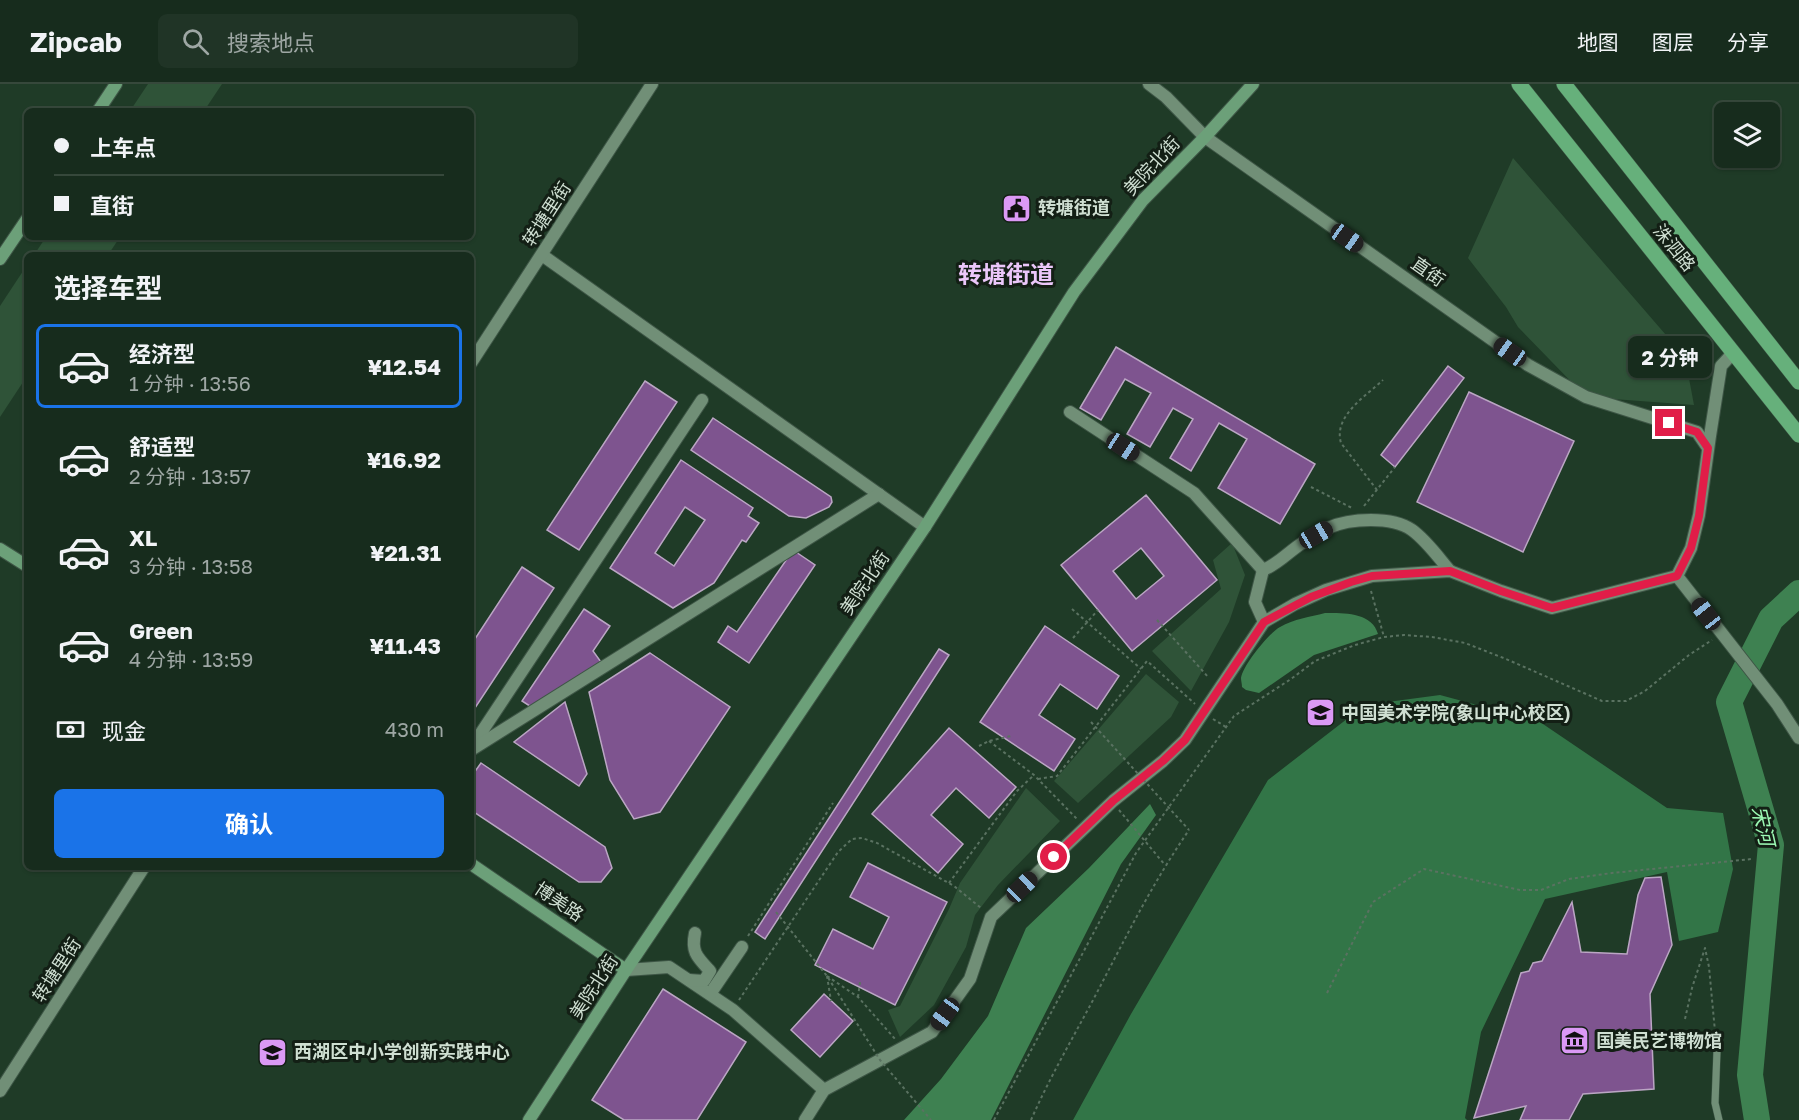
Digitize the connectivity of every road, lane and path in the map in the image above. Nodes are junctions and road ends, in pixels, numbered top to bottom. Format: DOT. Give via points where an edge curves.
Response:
graph roads {
  1 [pos="116,84"];
  2 [pos="652,84"];
  3 [pos="1149,84"];
  4 [pos="1253,84"];
  5 [pos="1519,84"];
  6 [pos="1564,84"];
  7 [pos="100,108"];
  8 [pos="1205,137"];
  9 [pos="24,224"];
  10 [pos="542,255"];
  11 [pos="0,260"];
  12 [pos="1733,353"];
  13 [pos="474,358"];
  14 [pos="1383,380"];
  15 [pos="1799,382"];
  16 [pos="702,400"];
  17 [pos="1070,412"];
  18 [pos="1799,435"];
  19 [pos="1708,448"];
  20 [pos="1395,466"];
  21 [pos="1311,487"];
  22 [pos="1377,490"];
  23 [pos="879,494"];
  24 [pos="924,527"];
  25 [pos="0,549"];
  26 [pos="24,564"];
  27 [pos="1263,570"];
  28 [pos="1450,571"];
  29 [pos="1677,576"];
  30 [pos="1367,578"];
  31 [pos="1072,609"];
  32 [pos="1098,610"];
  33 [pos="1157,620"];
  34 [pos="1264,622"];
  35 [pos="1721,633"];
  36 [pos="1073,638"];
  37 [pos="1384,638"];
  38 [pos="1141,669"];
  39 [pos="1219,690"];
  40 [pos="1204,712"];
  41 [pos="1091,722"];
  42 [pos="1011,736"];
  43 [pos="1799,738"];
  44 [pos="989,741"];
  45 [pos="474,744"];
  46 [pos="979,746"];
  47 [pos="474,747"];
  48 [pos="1034,775"];
  49 [pos="1038,779"];
  50 [pos="833,803"];
  51 [pos="1119,810"];
  52 [pos="1086,827"];
  53 [pos="1752,859"];
  54 [pos="1165,865"];
  55 [pos="474,866"];
  56 [pos="142,870"];
  57 [pos="949,883"];
  58 [pos="776,912"];
  59 [pos="991,917"];
  60 [pos="695,933"];
  61 [pos="742,946"];
  62 [pos="626,970"];
  63 [pos="827,976"];
  64 [pos="687,980"];
  65 [pos="860,982"];
  66 [pos="1327,993"];
  67 [pos="710,994"];
  68 [pos="858,997"];
  69 [pos="831,1001"];
  70 [pos="733,1010"];
  71 [pos="1685,1019"];
  72 [pos="901,1049"];
  73 [pos="1717,1051"];
  74 [pos="880,1060"];
  75 [pos="824,1090"];
  76 [pos="0,1091"];
  77 [pos="529,1120"];
  78 [pos="805,1120"];
  79 [pos="931,1120"];
  80 [pos="994,1120"];
  81 [pos="1031,1120"];
  82 [pos="1719,1120"];
  1 -- 7 [label="street"];
  2 -- 10 [label="street, 转塘里街"];
  3 -- 8 [label="street, 直街"];
  4 -- 8 [label="street, 美院北街"];
  5 -- 12 [label="main road, 洙泗路"];
  6 -- 15 [label="main road, 洙泗路"];
  8 -- 19 [label="street, 直街" via="1528,365 1586,397 1697,432"];
  8 -- 24 [label="street, 美院北街" via="1143,200 1074,292"];
  9 -- 11 [label="street"];
  10 -- 13 [label="street, 转塘里街"];
  10 -- 23 [label="street"];
  12 -- 18 [label="main road, 洙泗路"];
  12 -- 19 [label="street" via="1722,366"];
  14 -- 22 [label="path" via="1344,417 1339,428 1341,443"];
  16 -- 45 [label="street"];
  17 -- 27 [label="street" via="1194,493"];
  19 -- 29 [label="street" via="1699,516 1691,548"];
  20 -- 22 [label="path"];
  21 -- 22 [label="path" via="1360,512"];
  23 -- 24 [label="street"];
  23 -- 47 [label="street"];
  24 -- 62 [label="street, 美院北街"];
  25 -- 26 [label="street"];
  27 -- 28 [label="street" via="1329,527 1354,520 1392,521 1412,530"];
  27 -- 34 [label="street" via="1255,602"];
  28 -- 29 [label="street" via="1552,608"];
  28 -- 30 [label="street"];
  29 -- 35 [label="street"];
  30 -- 34 [label="street" via="1318,594"];
  30 -- 37 [label="path"];
  31 -- 38 [label="path"];
  32 -- 36 [label="path, bridge"];
  33 -- 39 [label="path"];
  34 -- 39 [label="street"];
  35 -- 37 [label="path" via="1645,691 1626,700 1602,701 1465,643 1404,635"];
  35 -- 43 [label="street"];
  37 -- 80 [label="path" via="1315,661 1234,716 1136,853"];
  38 -- 40 [label="path" via="1148,661"];
  38 -- 49 [label="path" via="1057,776"];
  39 -- 40 [label="street"];
  40 -- 52 [label="street" via="1185,740"];
  41 -- 54 [label="path, bridge" via="1189,830"];
  42 -- 44 [label="path"];
  44 -- 46 [label="path"];
  44 -- 48 [label="path"];
  48 -- 49 [label="path"];
  48 -- 57 [label="path" via="1017,791"];
  49 -- 52 [label="path"];
  50 -- 61 [label="path"];
  51 -- 54 [label="path, bridge"];
  52 -- 59 [label="street"];
  53 -- 66 [label="path" via="1569,879 1541,890 1520,890 1424,869 1373,902"];
  54 -- 81 [label="path"];
  55 -- 62 [label="street, 博美路"];
  56 -- 76 [label="street, 转塘里街"];
  57 -- 59 [label="path"];
  57 -- 70 [label="path" via="877,843 852,839 838,852"];
  58 -- 63 [label="path, bridge"];
  59 -- 72 [label="street" via="970,979 932,1032"];
  60 -- 64 [label="street" via="692,945 710,971 704,981"];
  61 -- 67 [label="street"];
  62 -- 64 [label="street" via="669,967"];
  62 -- 77 [label="street, 美院北街"];
  63 -- 68 [label="path"];
  63 -- 69 [label="path"];
  63 -- 74 [label="path, bridge"];
  64 -- 67 [label="street"];
  65 -- 68 [label="path"];
  67 -- 70 [label="street"];
  68 -- 72 [label="path"];
  70 -- 75 [label="street"];
  71 -- 73 [label="path" via="1705,948"];
  72 -- 74 [label="street"];
  73 -- 82 [label="lane" via="1715,1103"];
  74 -- 75 [label="street"];
  74 -- 79 [label="path, bridge"];
  75 -- 78 [label="street"];
}
